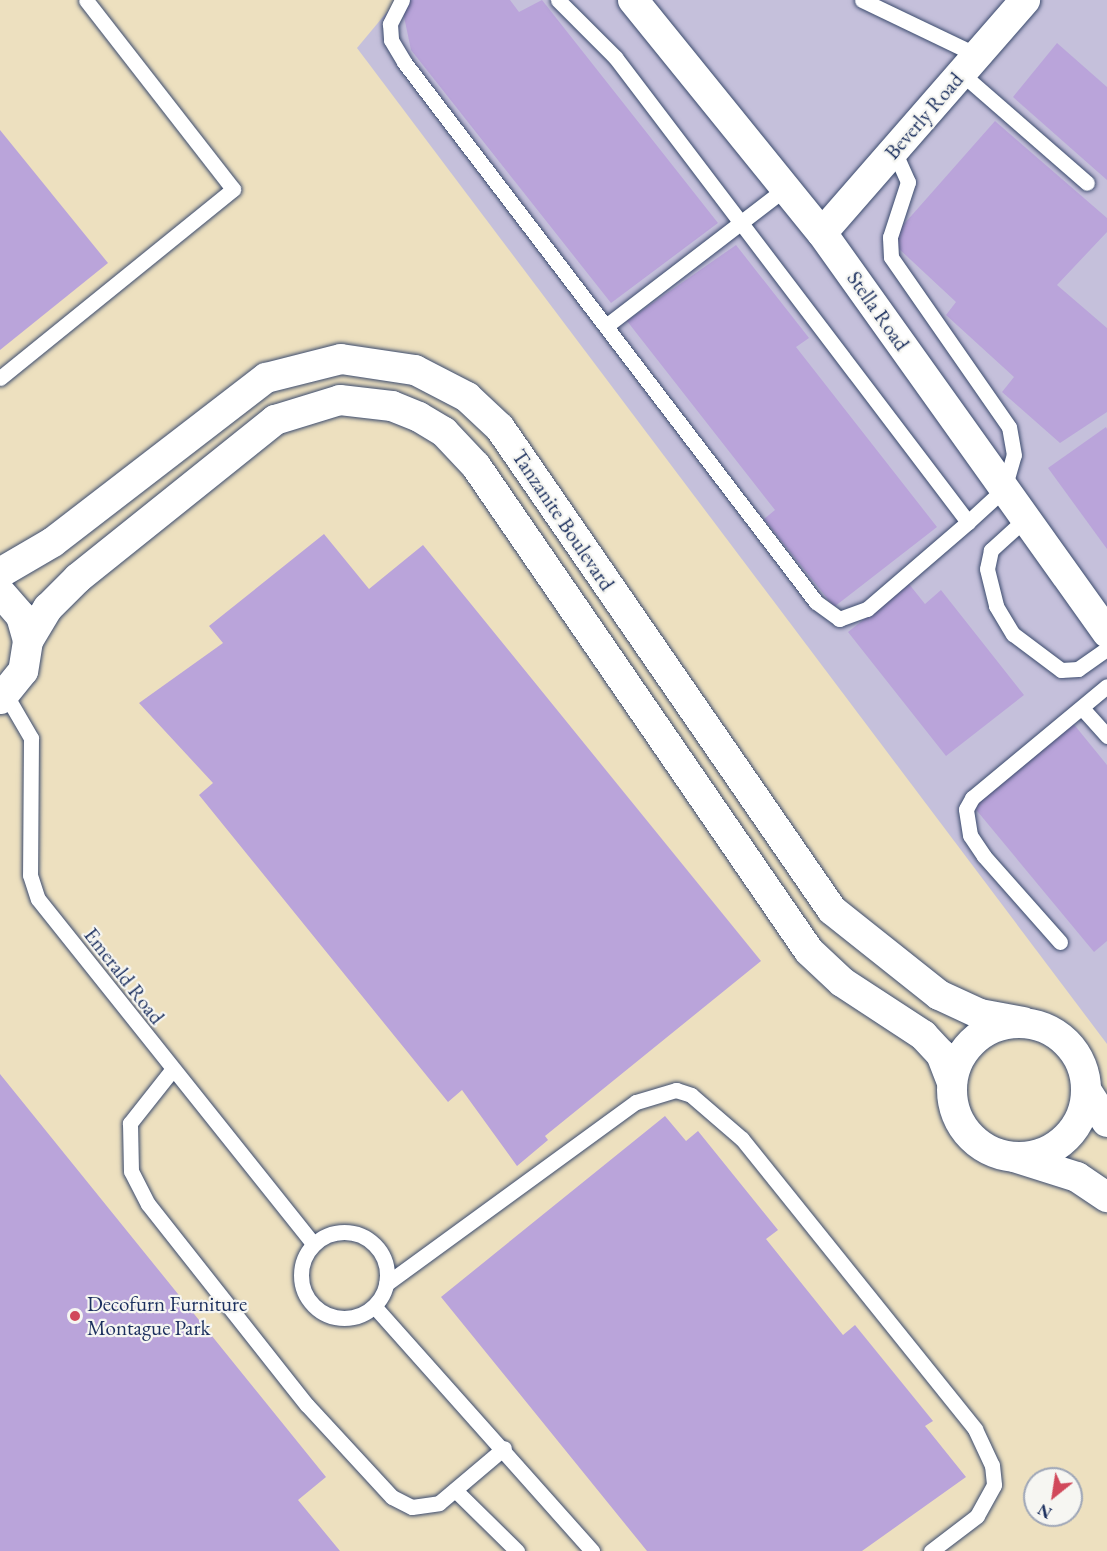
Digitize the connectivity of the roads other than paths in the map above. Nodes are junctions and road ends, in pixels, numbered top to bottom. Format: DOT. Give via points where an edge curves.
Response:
graph roads {
  1 [pos="86,0"];
  2 [pos="402,0"];
  3 [pos="558,0"];
  4 [pos="633,0"];
  5 [pos="862,0"];
  6 [pos="1025,0"];
  7 [pos="969,64"];
  8 [pos="894,151"];
  9 [pos="1087,183"];
  10 [pos="786,188"];
  11 [pos="743,221"];
  12 [pos="822,232"];
  13 [pos="606,326"];
  14 [pos="0,378"];
  15 [pos="1004,489"];
  16 [pos="1024,520"];
  17 [pos="968,522"];
  18 [pos="0,573"];
  19 [pos="0,592"];
  20 [pos="1107,633"];
  21 [pos="28,641"];
  22 [pos="1107,649"];
  23 [pos="1107,686"];
  24 [pos="3,697"];
  25 [pos="1082,708"];
  26 [pos="1107,736"];
  27 [pos="1060,942"];
  28 [pos="1023,1022"];
  29 [pos="172,1070"];
  30 [pos="952,1083"];
  31 [pos="1086,1090"];
  32 [pos="1107,1122"];
  33 [pos="1008,1156"];
  34 [pos="1107,1197"];
  35 [pos="313,1244"];
  36 [pos="386,1284"];
  37 [pos="375,1306"];
  38 [pos="504,1448"];
  39 [pos="455,1490"];
  40 [pos="517,1551"];
  41 [pos="592,1551"];
  42 [pos="931,1551"];
  1 -- 14 [label="lane" via="233,189"];
  2 -- 13 [label="lane" via="390,24 391,40 404,62"];
  3 -- 11 [label="lane" via="615,57"];
  4 -- 10 [label="street, Stella Road"];
  5 -- 7 [label="lane"];
  6 -- 7 [label="street, Beverly Road"];
  7 -- 8 [label="street, Beverly Road"];
  7 -- 9 [label="lane"];
  8 -- 12 [label="street, Beverly Road"];
  8 -- 15 [label="lane" via="908,182 907,198 890,237 891,257 1009,427 1014,455"];
  10 -- 11 [label="lane"];
  10 -- 12 [label="street, Stella Road"];
  11 -- 13 [label="lane"];
  11 -- 17 [label="lane"];
  12 -- 15 [label="street, Stella Road"];
  13 -- 17 [label="lane" via="829,616 852,618 867,609"];
  15 -- 16 [label="street, Stella Road"];
  15 -- 17 [label="lane"];
  16 -- 20 [label="street, Stella Road"];
  16 -- 22 [label="lane" via="990,550 987,569 996,606 1013,634 1061,670 1078,669"];
  18 -- 28 [label="street, Tanzanite Boulevard" via="53,542 266,378 340,359 415,370 467,397 500,428 832,910 939,995 980,1014"];
  19 -- 21 [label="street" via="21,616"];
  21 -- 24 [label="street" via="23,670"];
  21 -- 30 [label="street, Tanzanite Boulevard" via="48,608 78,578 275,420 340,400 392,406 419,417 444,432 476,466 809,951 842,982 923,1035 941,1054"];
  23 -- 25 [label="lane"];
  24 -- 29 [label="lane, Emerald Road" via="31,738 30,875 38,899"];
  25 -- 26 [label="lane"];
  25 -- 27 [label="lane" via="972,798 966,809 970,835 984,856"];
  28 -- 30 [label="street" via="995,1026 975,1039 958,1061"];
  28 -- 31 [label="street" via="1050,1030 1069,1045 1080,1061"];
  29 -- 35 [label="lane, Emerald Road"];
  29 -- 39 [label="lane" via="148,1094 128,1132 131,1171 148,1204 307,1405 392,1497 419,1509 439,1503"];
  30 -- 33 [label="street" via="961,1125 976,1142"];
  31 -- 32 [label="street"];
  31 -- 33 [label="street" via="1073,1130 1054,1147 1032,1156"];
  33 -- 34 [label="street" via="1067,1173"];
  35 -- 36 [label="lane" via="334,1233 359,1234 382,1255"];
  35 -- 37 [label="lane" via="300,1275 313,1306 344,1318"];
  36 -- 37 [label="lane"];
  36 -- 42 [label="lane" via="636,1102 676,1090 691,1095 742,1139 975,1429 992,1465 994,1485 977,1516"];
  37 -- 38 [label="lane"];
  38 -- 39 [label="lane"];
  38 -- 41 [label="lane"];
  39 -- 40 [label="lane"];
}
